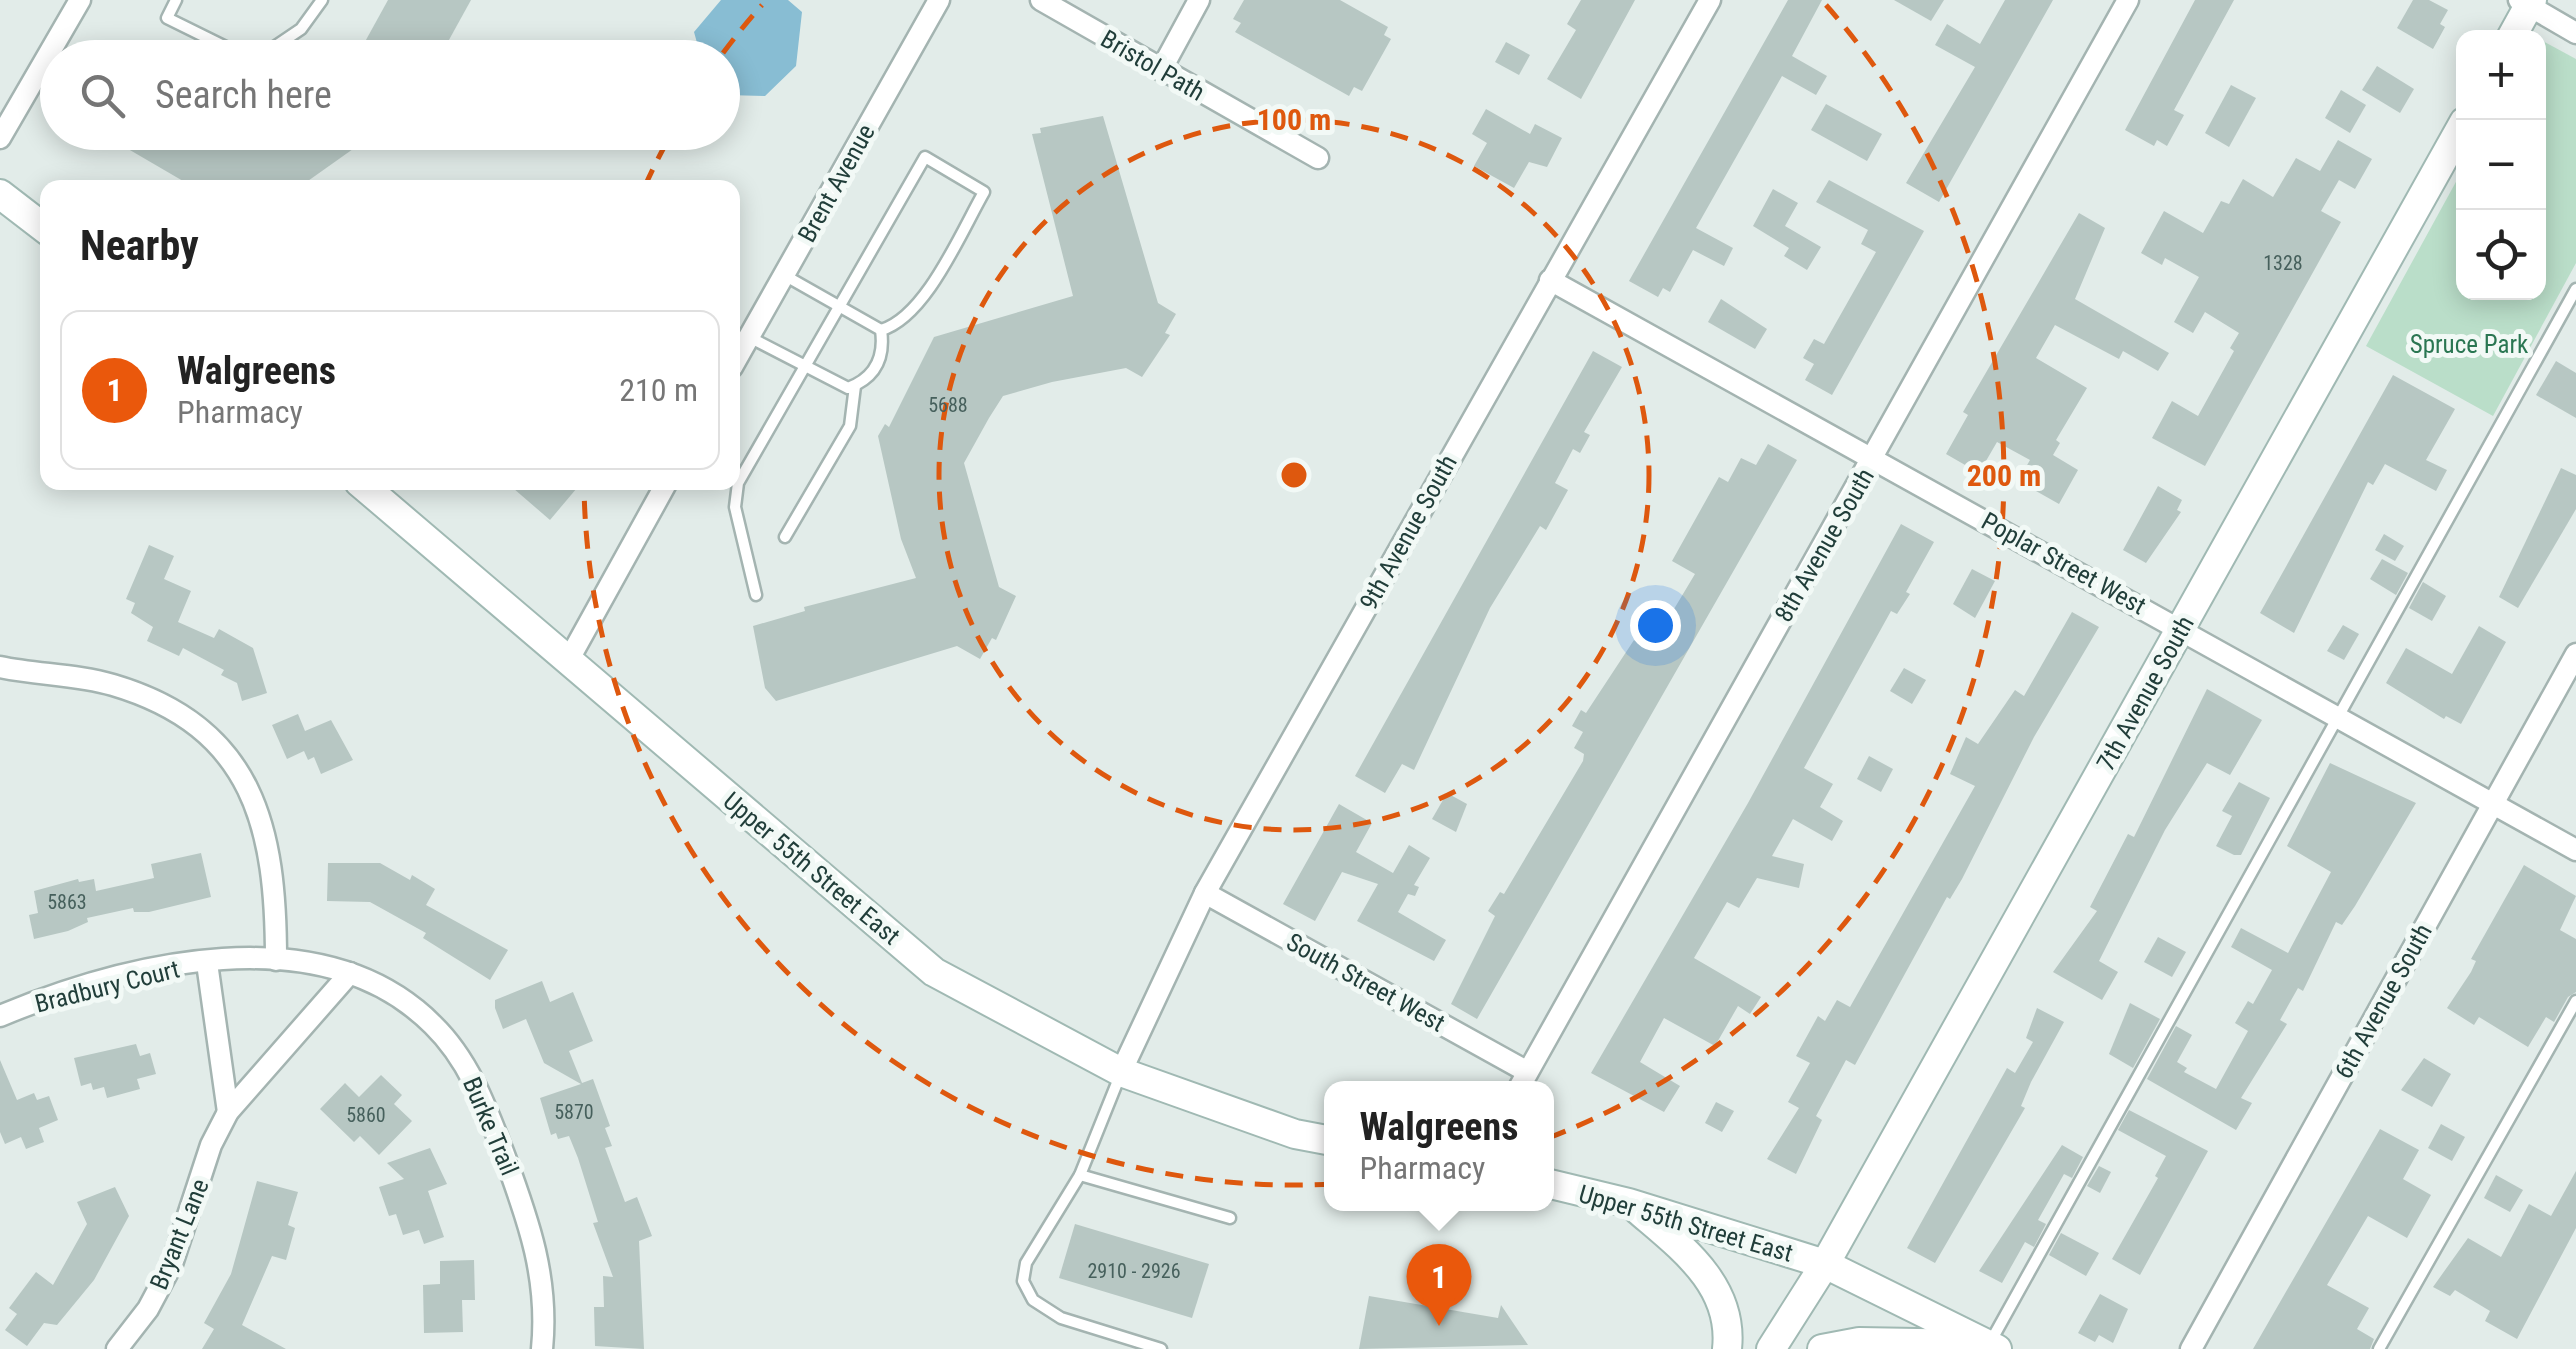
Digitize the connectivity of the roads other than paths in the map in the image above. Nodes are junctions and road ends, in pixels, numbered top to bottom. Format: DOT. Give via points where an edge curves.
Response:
graph roads {
  1 [pos="80,0"];
  2 [pos="176,0"];
  3 [pos="322,0"];
  4 [pos="939,0"];
  5 [pos="1041,0"];
  6 [pos="1199,0"];
  7 [pos="1710,0"];
  8 [pos="2128,0"];
  9 [pos="2526,2"];
  10 [pos="2514,30"];
  11 [pos="2576,33"];
  12 [pos="57,40"];
  13 [pos="211,40"];
  14 [pos="284,40"];
  15 [pos="40,69"];
  16 [pos="1161,70"];
  17 [pos="2456,136"];
  18 [pos="0,138"];
  19 [pos="1318,158"];
  20 [pos="0,194"];
  21 [pos="40,225"];
  22 [pos="784,275"];
  23 [pos="1550,280"];
  24 [pos="2576,289"];
  25 [pos="839,306"];
  26 [pos="881,330"];
  27 [pos="749,337"];
  28 [pos="740,353"];
  29 [pos="805,366"];
  30 [pos="855,386"];
  31 [pos="1873,458"];
  32 [pos="740,480"];
  33 [pos="368,490"];
  34 [pos="659,490"];
  35 [pos="737,490"];
  36 [pos="784,536"];
  37 [pos="756,595"];
  38 [pos="2182,628"];
  39 [pos="2576,654"];
  40 [pos="568,661"];
  41 [pos="0,667"];
  42 [pos="2336,714"];
  43 [pos="2492,802"];
  44 [pos="2576,850"];
  45 [pos="1205,893"];
  46 [pos="276,960"];
  47 [pos="207,964"];
  48 [pos="350,973"];
  49 [pos="2576,1001"];
  50 [pos="0,1016"];
  51 [pos="1121,1072"];
  52 [pos="1522,1080"];
  53 [pos="228,1112"];
  54 [pos="1324,1139"];
  55 [pos="1080,1175"];
  56 [pos="1554,1185"];
  57 [pos="1629,1203"];
  58 [pos="1230,1218"];
  59 [pos="1825,1264"];
  60 [pos="1993,1347"];
  61 [pos="117,1349"];
  62 [pos="542,1349"];
  63 [pos="1161,1349"];
  64 [pos="1727,1349"];
  65 [pos="1771,1349"];
  66 [pos="1822,1349"];
  67 [pos="2191,1349"];
  68 [pos="2379,1349"];
  1 -- 12 [label="street"];
  2 -- 13 [label="lane" via="166,18"];
  3 -- 14 [label="lane"];
  4 -- 22 [label="street, Brent Avenue"];
  5 -- 16 [label="street, Bristol Path"];
  6 -- 16 [label="street"];
  7 -- 23 [label="street, 9th Avenue South"];
  8 -- 31 [label="street, 8th Avenue South"];
  9 -- 10 [label="street"];
  9 -- 11 [label="street"];
  15 -- 18 [label="street"];
  16 -- 19 [label="street, Bristol Path"];
  17 -- 38 [label="street, 7th Avenue South"];
  20 -- 21 [label="street"];
  22 -- 25 [label="lane"];
  22 -- 27 [label="street, Brent Avenue"];
  23 -- 31 [label="street, Poplar Street West"];
  23 -- 45 [label="street, 9th Avenue South"];
  24 -- 42 [label="lane"];
  25 -- 26 [label="lane"];
  25 -- 26 [label="lane" via="925,156 984,192 917,306 898,325"];
  25 -- 29 [label="lane"];
  26 -- 30 [label="lane" via="878,366"];
  27 -- 28 [label="street, Brent Avenue"];
  27 -- 29 [label="lane"];
  29 -- 30 [label="lane"];
  29 -- 32 [label="lane"];
  30 -- 36 [label="lane" via="850,426"];
  31 -- 38 [label="street, Poplar Street West"];
  31 -- 52 [label="street, 8th Avenue South"];
  33 -- 40 [label="street, Upper 55th Street East"];
  34 -- 40 [label="street"];
  35 -- 37 [label="lane" via="735,508"];
  38 -- 42 [label="street, Poplar Street West"];
  38 -- 59 [label="street, 7th Avenue South"];
  39 -- 43 [label="street, 6th Avenue South"];
  40 -- 51 [label="street, Upper 55th Street East" via="934,972"];
  41 -- 46 [label="street" via="109,683 148,697 216,744 242,777 272,854"];
  42 -- 43 [label="street, Poplar Street West"];
  42 -- 60 [label="lane"];
  43 -- 44 [label="street, Poplar Street West"];
  43 -- 67 [label="street, 6th Avenue South"];
  45 -- 51 [label="street, 9th Avenue South"];
  45 -- 52 [label="street, South Street West"];
  46 -- 47 [label="street, Bradbury Court"];
  46 -- 48 [label="street, Burke Trail"];
  47 -- 50 [label="street, Bradbury Court" via="98,982"];
  47 -- 53 [label="street"];
  48 -- 53 [label="street, Bryant Lane"];
  48 -- 62 [label="street, Burke Trail" via="414,1008 472,1077 538,1249"];
  49 -- 68 [label="lane"];
  51 -- 54 [label="street, Upper 55th Street East"];
  51 -- 55 [label="lane"];
  53 -- 61 [label="street, Bryant Lane" via="172,1264"];
  55 -- 58 [label="lane"];
  55 -- 63 [label="lane" via="1026,1263 1023,1281 1033,1300 1061,1318"];
  56 -- 57 [label="street, Upper 55th Street East"];
  57 -- 59 [label="street, Upper 55th Street East"];
  57 -- 64 [label="street" via="1689,1253 1718,1289"];
  59 -- 60 [label="street, Upper 55th Street East"];
  59 -- 65 [label="street, 7th Avenue South"];
  60 -- 66 [label="street" via="1859,1342"];
}
